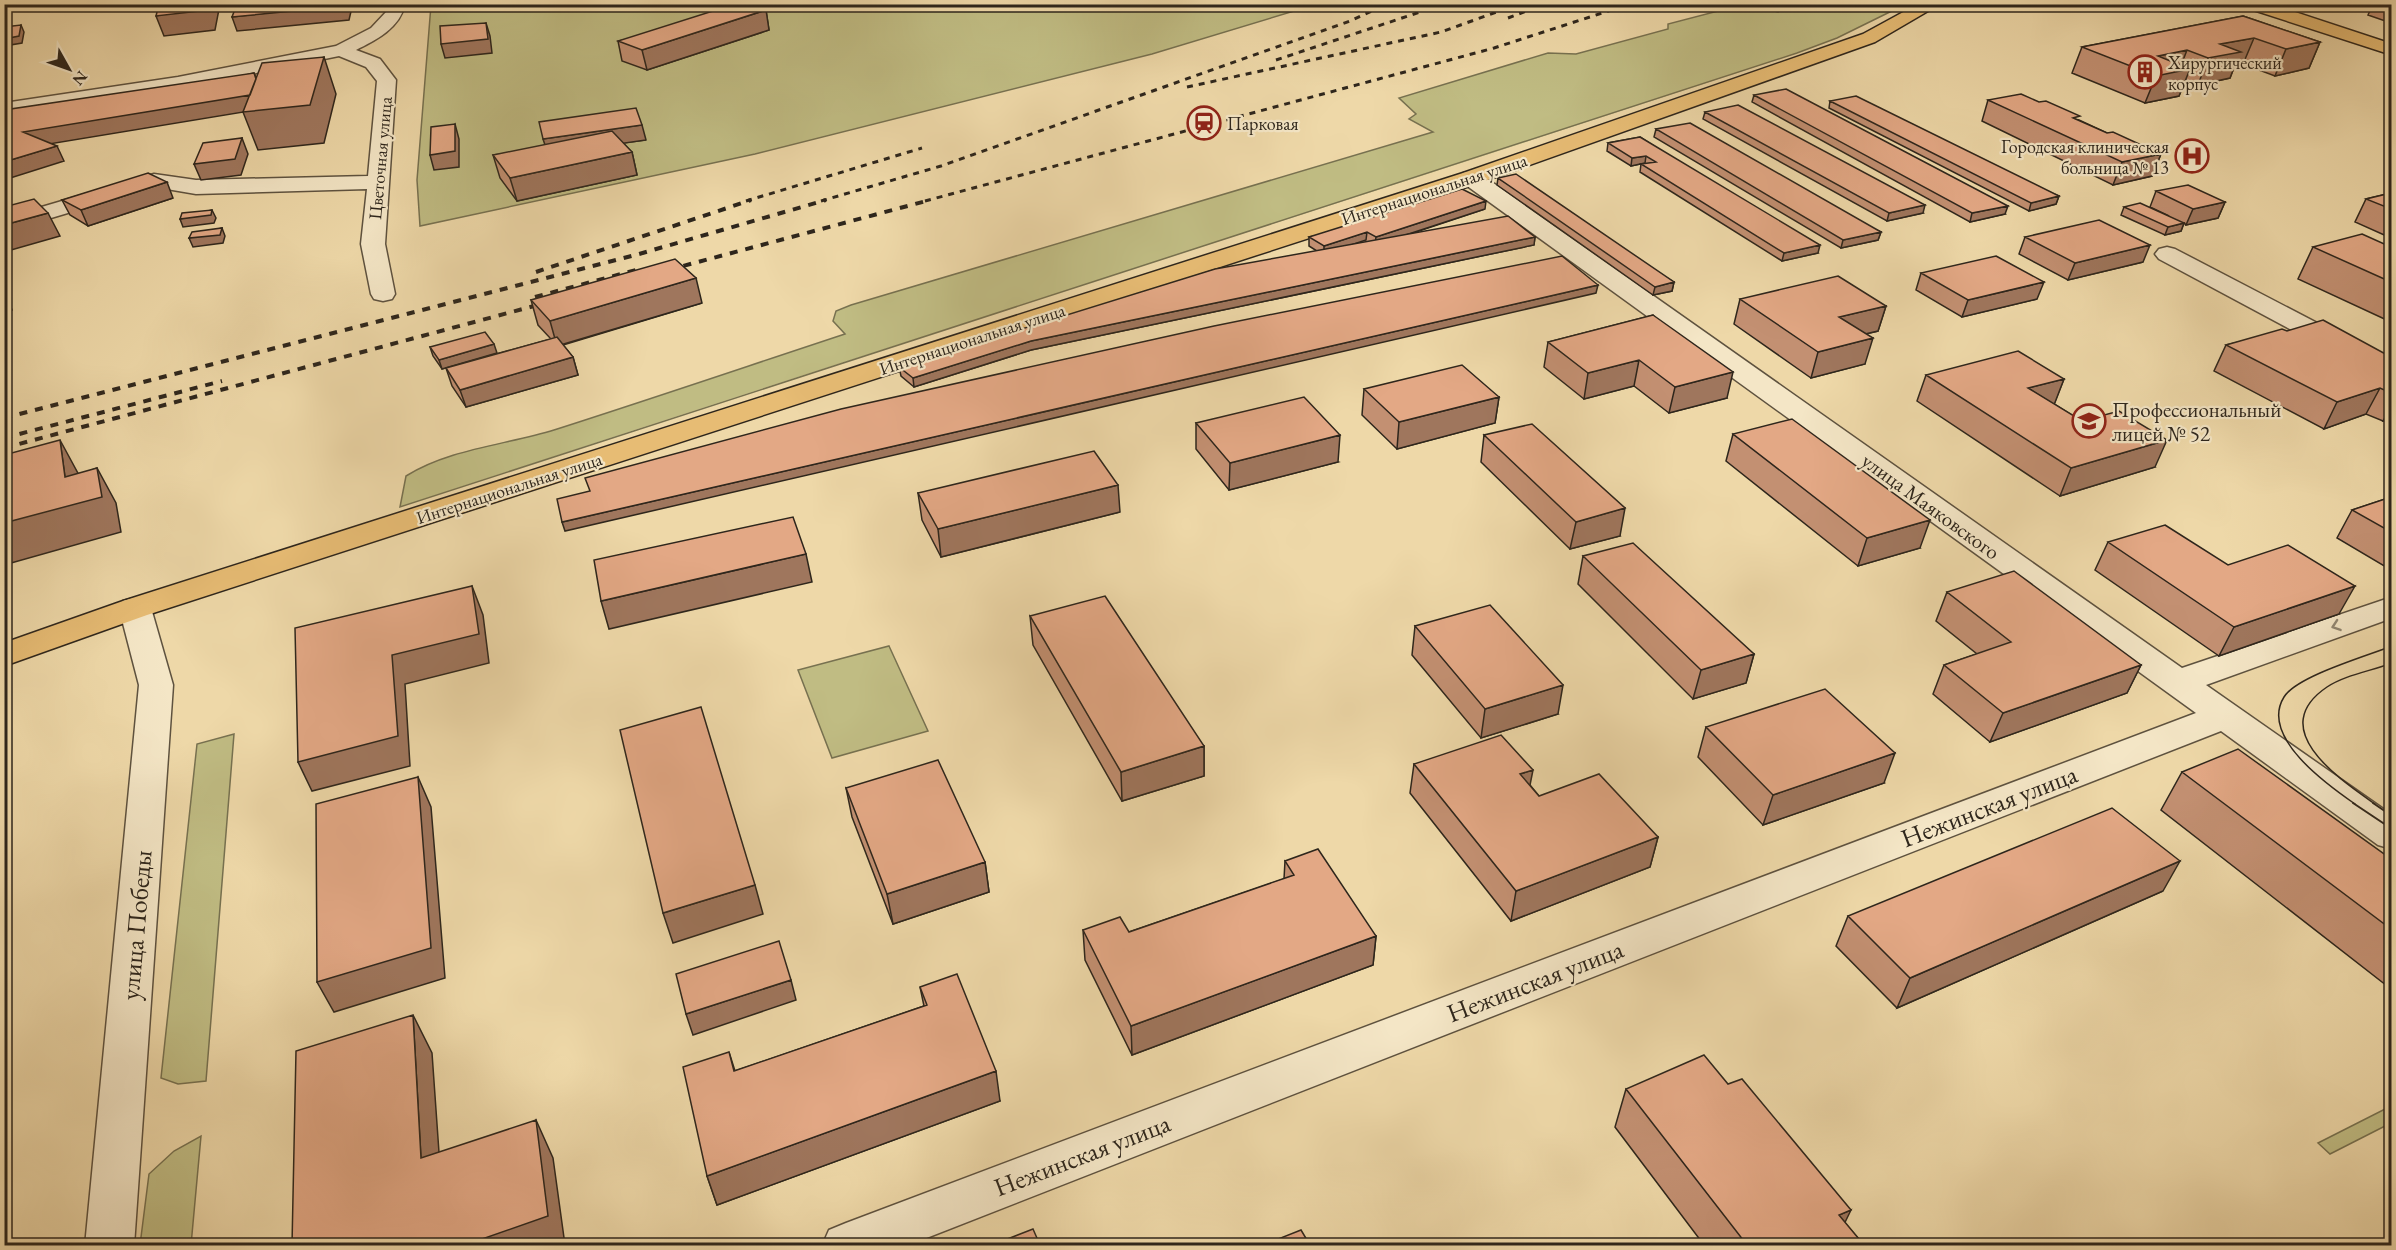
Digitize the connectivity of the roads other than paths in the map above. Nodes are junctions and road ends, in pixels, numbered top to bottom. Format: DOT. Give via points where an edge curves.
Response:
graph roads {
  1 [pos="397,4"];
  2 [pos="1932,4"];
  3 [pos="2253,4"];
  4 [pos="341,50"];
  5 [pos="2391,50"];
  6 [pos="4,110"];
  7 [pos="1471,178"];
  8 [pos="378,182"];
  9 [pos="4,225"];
  10 [pos="2167,254"];
  11 [pos="383,294"];
  12 [pos="2391,373"];
  13 [pos="2391,607"];
  14 [pos="135,608"];
  15 [pos="4,655"];
  16 [pos="2178,682"];
  17 [pos="2224,716"];
  18 [pos="2391,835"];
  19 [pos="109,1245"];
  20 [pos="846,1245"];
  1 -- 4 [label="street" via="395,12 377,32"];
  2 -- 7 [label="main road, Интернациональная улица" via="1869,39"];
  3 -- 5 [label="main road"];
  4 -- 6 [label="street" via="178,83"];
  4 -- 8 [label="street, Цветочная улица" via="373,63 387,80"];
  7 -- 14 [label="main road, Интернациональная улица"];
  7 -- 16 [label="street, улица Маяковского"];
  8 -- 9 [label="street" via="196,187 154,180"];
  8 -- 11 [label="street, Цветочная улица" via="373,244"];
  10 -- 12 [label="street"];
  13 -- 16 [label="street, one-way"];
  14 -- 15 [label="main road, Интернациональная улица"];
  14 -- 19 [label="street, улица Победы" via="156,685"];
  16 -- 17 [label="street, улица Маяковского"];
  17 -- 18 [label="street, улица Маяковского"];
  17 -- 20 [label="street, Нежинская улица"];
}
